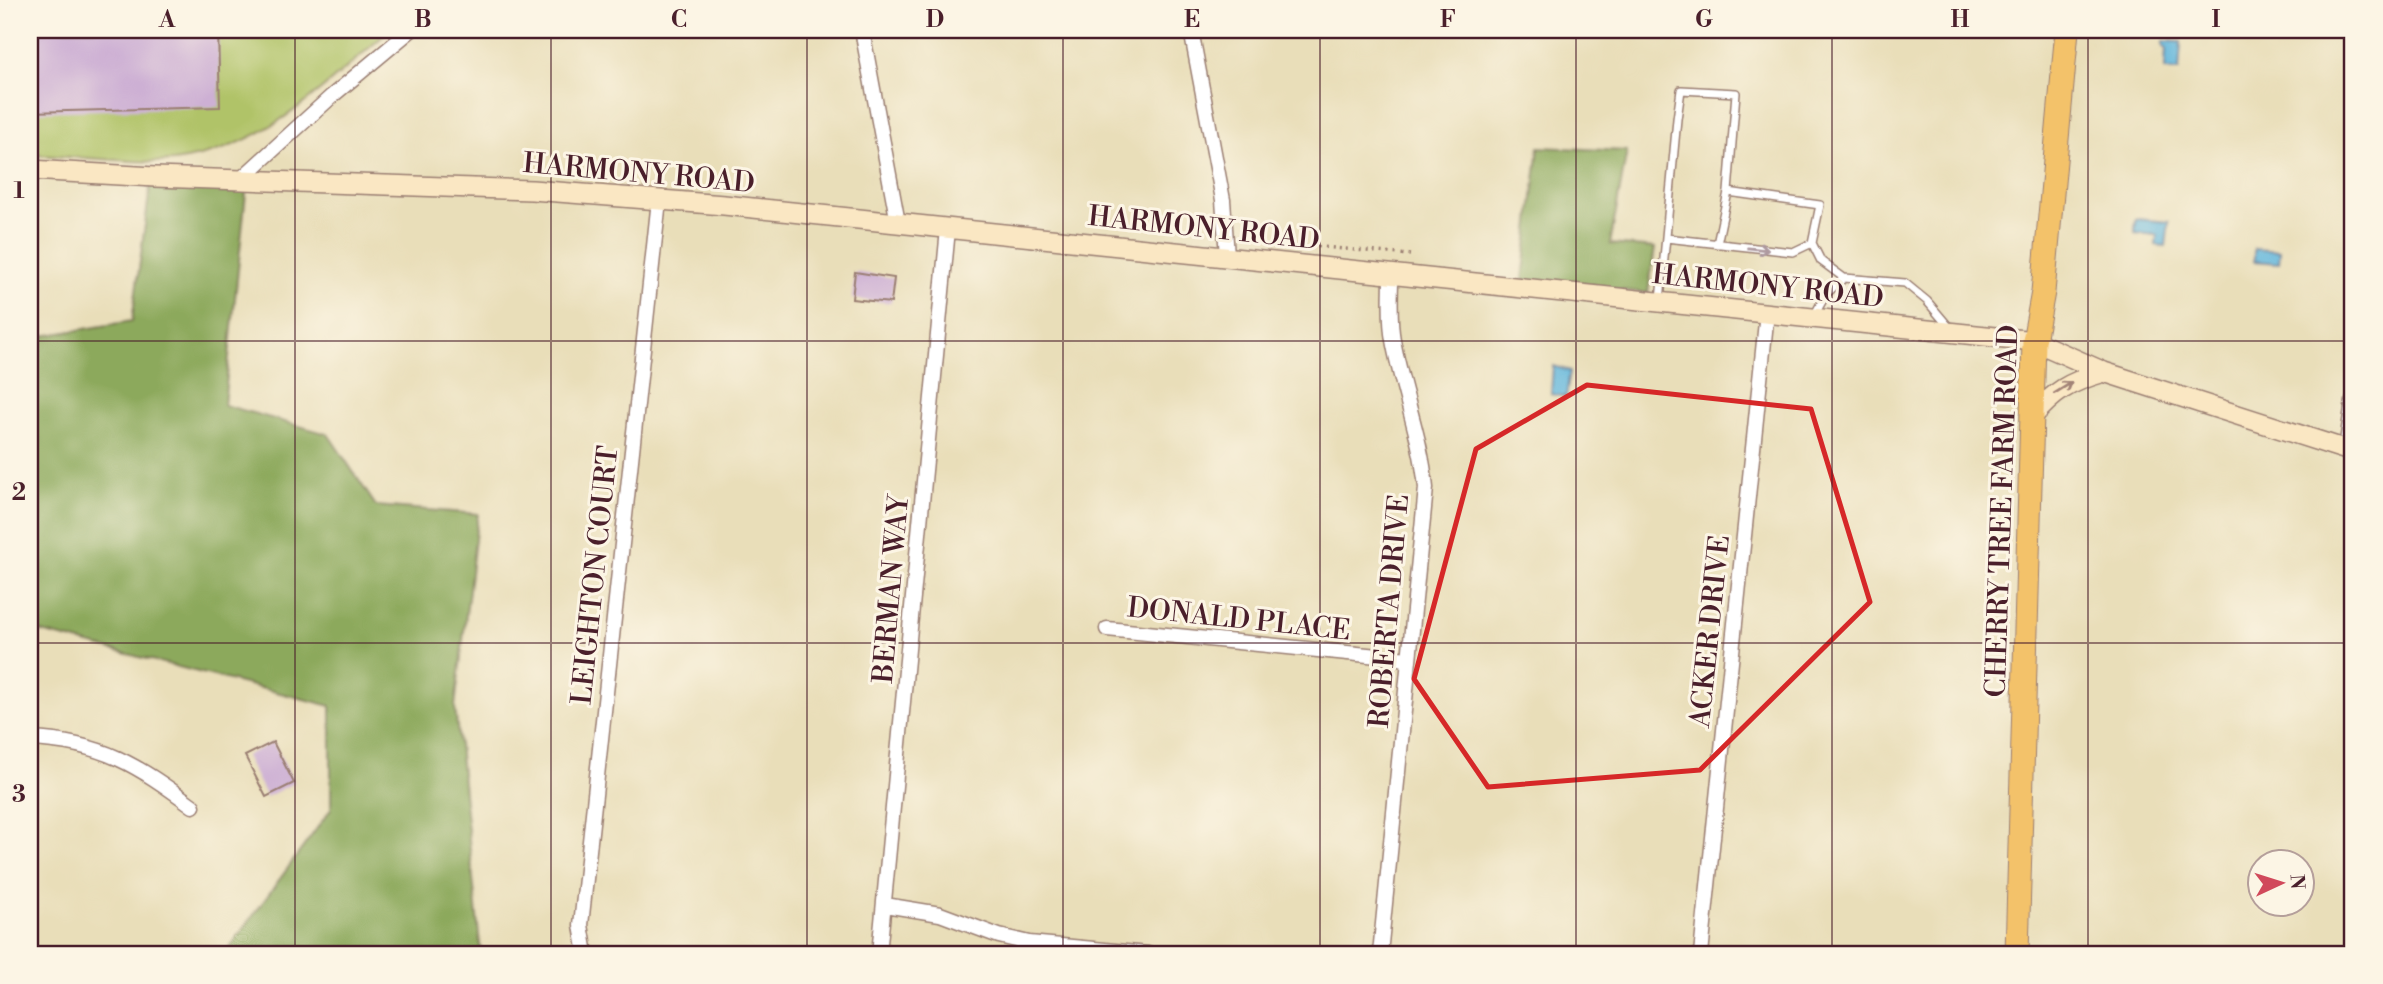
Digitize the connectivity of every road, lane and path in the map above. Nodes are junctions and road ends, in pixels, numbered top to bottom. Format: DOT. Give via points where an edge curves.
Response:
graph roads {
  1 [pos="411,30"];
  2 [pos="862,30"];
  3 [pos="1191,30"];
  4 [pos="2067,30"];
  5 [pos="30,170"];
  6 [pos="240,180"];
  7 [pos="1728,192"];
  8 [pos="659,200"];
  9 [pos="898,223"];
  10 [pos="948,229"];
  11 [pos="1666,239"];
  12 [pos="1812,243"];
  13 [pos="1290,244"];
  14 [pos="1717,244"];
  15 [pos="1227,256"];
  16 [pos="1410,256"];
  17 [pos="1391,275"];
  18 [pos="1844,278"];
  19 [pos="1660,302"];
  20 [pos="1767,312"];
  21 [pos="1813,317"];
  22 [pos="1954,333"];
  23 [pos="2034,341"];
  24 [pos="2104,372"];
  25 [pos="2353,401"];
  26 [pos="2031,418"];
  27 [pos="2350,450"];
  28 [pos="1107,629"];
  29 [pos="1408,659"];
  30 [pos="30,739"];
  31 [pos="193,806"];
  32 [pos="885,905"];
  33 [pos="2353,946"];
  34 [pos="586,954"];
  35 [pos="879,954"];
  36 [pos="1148,954"];
  37 [pos="1380,954"];
  38 [pos="1701,954"];
  39 [pos="2017,954"];
  40 [pos="2353,954"];
  1 -- 6 [label="street"];
  2 -- 9 [label="street"];
  3 -- 15 [label="street" via="1223,200"];
  4 -- 23 [label="main road, CHERRY TREE FARM ROAD" via="2043,292"];
  5 -- 6 [label="street, HARMONY ROAD"];
  6 -- 8 [label="street, HARMONY ROAD" via="532,190"];
  7 -- 11 [label="lane" via="1736,93 1681,90"];
  7 -- 12 [label="lane" via="1820,205"];
  7 -- 14 [label="lane"];
  8 -- 9 [label="street, HARMONY ROAD"];
  8 -- 34 [label="street, LEIGHTON COURT" via="581,925"];
  9 -- 10 [label="street, HARMONY ROAD"];
  10 -- 15 [label="street, HARMONY ROAD"];
  10 -- 32 [label="street, BERMAN WAY"];
  11 -- 14 [label="lane"];
  11 -- 19 [label="lane"];
  14 -- 12 [label="lane, one-way" via="1793,252"];
  12 -- 18 [label="lane" via="1821,261"];
  13 -- 16 [label="path"];
  15 -- 17 [label="street, HARMONY ROAD"];
  17 -- 19 [label="street, HARMONY ROAD"];
  17 -- 29 [label="street, ROBERTA DRIVE" via="1392,337 1426,488"];
  18 -- 21 [label="lane" via="1826,294"];
  18 -- 22 [label="lane" via="1905,283 1927,300"];
  19 -- 20 [label="street, HARMONY ROAD"];
  20 -- 21 [label="street, HARMONY ROAD"];
  20 -- 38 [label="street, ACKER DRIVE"];
  21 -- 22 [label="street, HARMONY ROAD"];
  22 -- 23 [label="street, HARMONY ROAD"];
  23 -- 24 [label="street, HARMONY ROAD"];
  23 -- 26 [label="main road, CHERRY TREE FARM ROAD"];
  26 -- 24 [label="street, one-way" via="2065,386"];
  24 -- 27 [label="street, HARMONY ROAD"];
  25 -- 27 [label="street"];
  26 -- 39 [label="main road, CHERRY TREE FARM ROAD"];
  28 -- 29 [label="street, DONALD PLACE"];
  29 -- 37 [label="street, ROBERTA DRIVE"];
  30 -- 31 [label="street" via="109,753 148,773"];
  32 -- 35 [label="street, BERMAN WAY"];
  32 -- 36 [label="street" via="940,914 1021,942"];
  33 -- 40 [label="street"];
}
